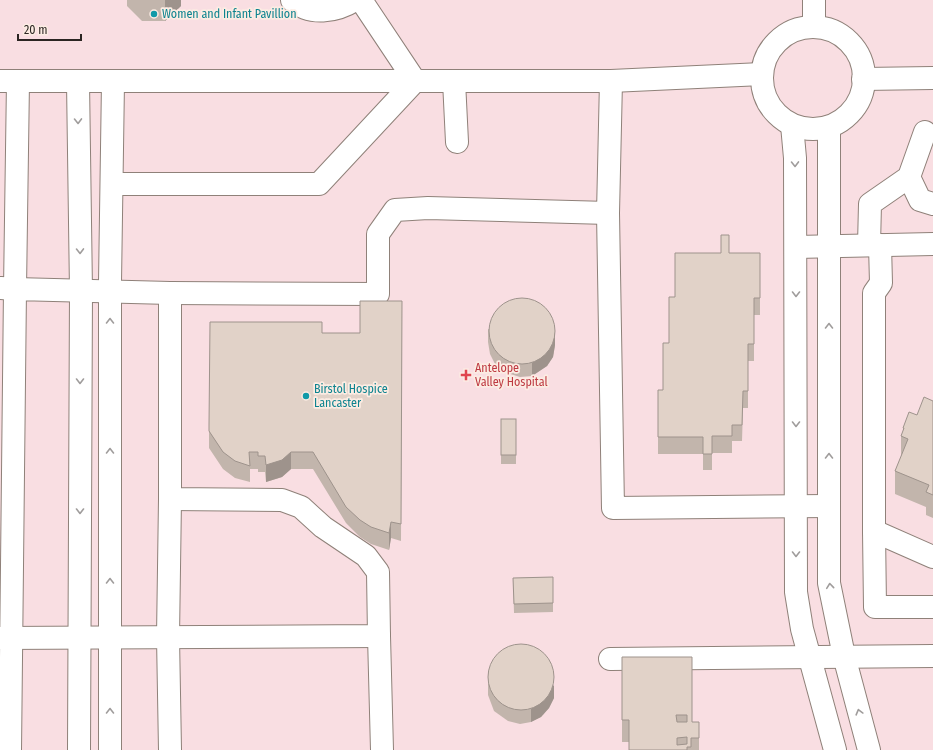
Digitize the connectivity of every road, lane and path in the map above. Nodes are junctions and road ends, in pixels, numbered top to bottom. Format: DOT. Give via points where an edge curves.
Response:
graph roads {
  1 [pos="292,0"];
  2 [pos="355,0"];
  3 [pos="361,0"];
  4 [pos="814,0"];
  5 [pos="814,27"];
  6 [pos="762,74"];
  7 [pos="933,78"];
  8 [pos="863,79"];
  9 [pos="9,81"];
  10 [pos="415,81"];
  11 [pos="454,81"];
  12 [pos="611,81"];
  13 [pos="78,82"];
  14 [pos="113,82"];
  15 [pos="792,125"];
  16 [pos="829,127"];
  17 [pos="925,132"];
  18 [pos="457,142"];
  19 [pos="909,177"];
  20 [pos="112,184"];
  21 [pos="933,204"];
  22 [pos="608,213"];
  23 [pos="933,244"];
  24 [pos="874,245"];
  25 [pos="796,246"];
  26 [pos="829,246"];
  27 [pos="7,288"];
  28 [pos="81,291"];
  29 [pos="110,292"];
  30 [pos="170,294"];
  31 [pos="170,499"];
  32 [pos="829,506"];
  33 [pos="796,507"];
  34 [pos="874,531"];
  35 [pos="933,557"];
  36 [pos="933,607"];
  37 [pos="379,636"];
  38 [pos="110,637"];
  39 [pos="168,637"];
  40 [pos="6,638"];
  41 [pos="80,638"];
  42 [pos="810,656"];
  43 [pos="844,656"];
  44 [pos="933,656"];
  45 [pos="610,659"];
  46 [pos="10,750"];
  47 [pos="79,750"];
  48 [pos="110,750"];
  49 [pos="170,750"];
  50 [pos="382,750"];
  51 [pos="836,750"];
  52 [pos="869,750"];
  1 -- 2 [label="lane" via="311,9 328,11"];
  3 -- 10 [label="lane"];
  4 -- 5 [label="lane"];
  5 -- 6 [label="lane" via="789,32 778,40 764,62"];
  5 -- 8 [label="lane" via="827,28 849,42 862,63"];
  6 -- 12 [label="lane"];
  6 -- 15 [label="lane" via="762,87 766,99 781,118"];
  7 -- 8 [label="lane"];
  8 -- 16 [label="lane" via="855,106 844,119"];
  9 -- 13 [label="lane"];
  9 -- 27 [label="lane"];
  10 -- 11 [label="lane"];
  10 -- 14 [label="lane"];
  10 -- 20 [label="lane" via="320,184"];
  11 -- 12 [label="lane"];
  11 -- 18 [label="lane"];
  12 -- 22 [label="lane"];
  13 -- 14 [label="lane"];
  13 -- 28 [label="lane, one-way"];
  14 -- 20 [label="lane"];
  15 -- 16 [label="lane" via="804,129"];
  15 -- 25 [label="lane, one-way"];
  16 -- 26 [label="lane"];
  17 -- 19 [label="lane"];
  19 -- 21 [label="lane" via="920,200"];
  19 -- 24 [label="lane" via="870,204"];
  20 -- 29 [label="lane"];
  22 -- 30 [label="lane" via="428,208 395,210 378,234 378,294"];
  22 -- 33 [label="lane" via="613,508"];
  23 -- 24 [label="lane"];
  24 -- 26 [label="lane"];
  24 -- 34 [label="lane" via="881,283 874,293"];
  25 -- 26 [label="lane"];
  25 -- 33 [label="lane, one-way"];
  32 -- 26 [label="lane, one-way"];
  27 -- 28 [label="lane"];
  27 -- 40 [label="lane"];
  28 -- 29 [label="lane"];
  28 -- 41 [label="lane, one-way"];
  29 -- 30 [label="lane"];
  38 -- 29 [label="lane, one-way"];
  30 -- 31 [label="lane"];
  31 -- 37 [label="lane" via="282,500 301,507 323,527 366,556 378,572"];
  31 -- 39 [label="lane"];
  32 -- 33 [label="lane"];
  43 -- 32 [label="lane, one-way" via="829,583"];
  33 -- 42 [label="lane, one-way" via="796,592 802,629"];
  34 -- 35 [label="lane"];
  34 -- 36 [label="lane" via="875,607"];
  37 -- 39 [label="lane"];
  37 -- 50 [label="lane"];
  38 -- 39 [label="lane"];
  38 -- 41 [label="lane"];
  48 -- 38 [label="lane, one-way"];
  39 -- 49 [label="lane"];
  40 -- 41 [label="lane"];
  40 -- 46 [label="lane"];
  41 -- 47 [label="lane"];
  42 -- 43 [label="lane"];
  42 -- 45 [label="lane"];
  42 -- 51 [label="lane"];
  43 -- 44 [label="lane"];
  52 -- 43 [label="lane, one-way"];
}
